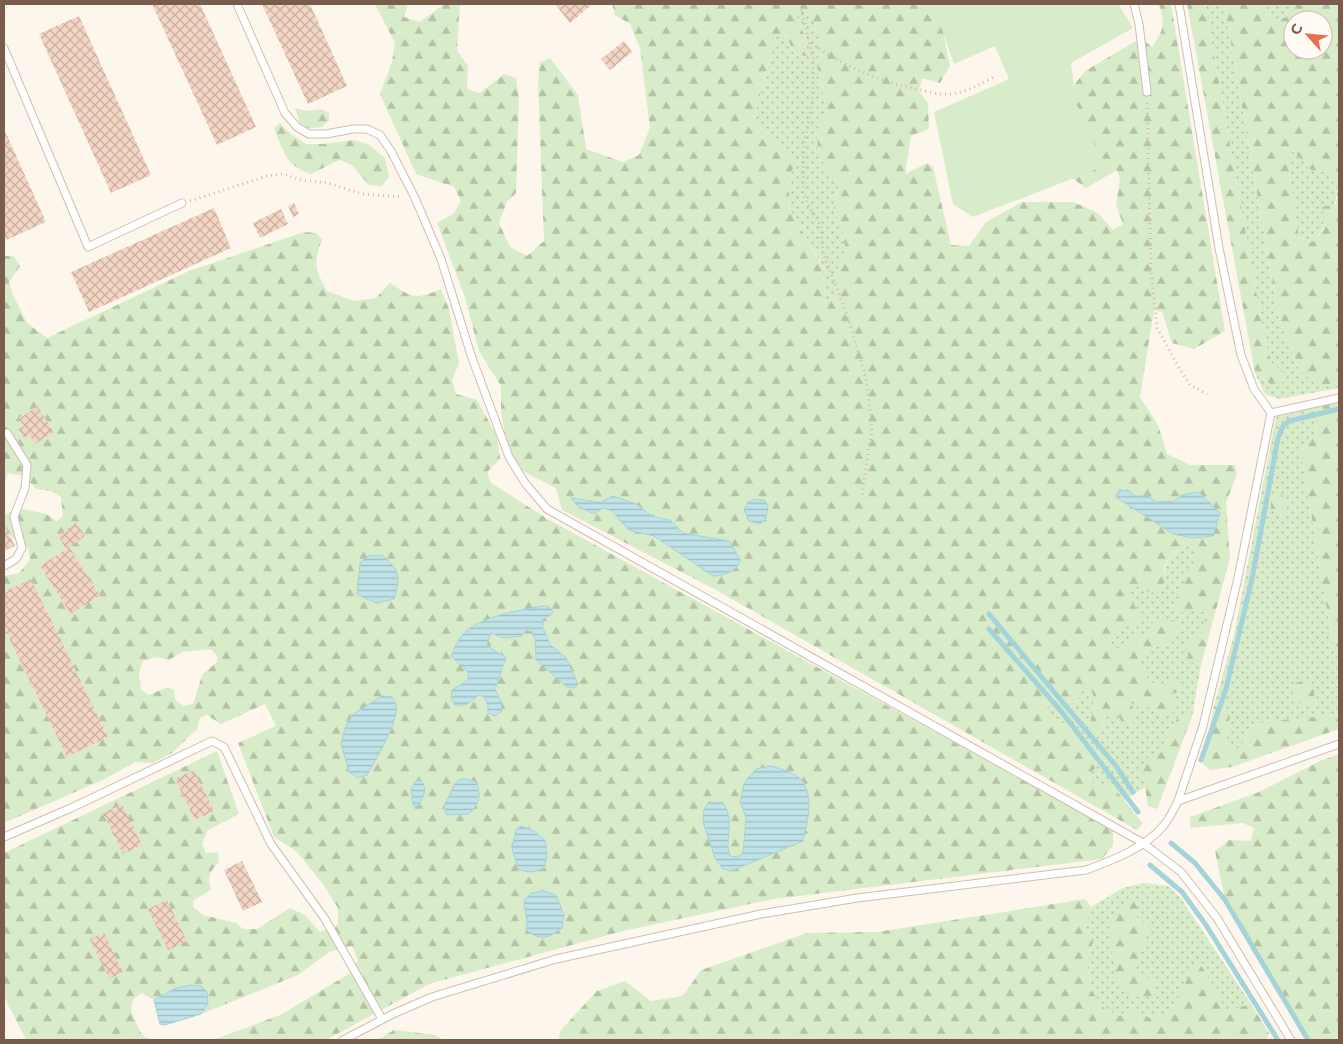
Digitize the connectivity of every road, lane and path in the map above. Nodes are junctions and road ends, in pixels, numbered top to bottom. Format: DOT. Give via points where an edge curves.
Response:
graph roads {
  1 [pos="237,4"];
  2 [pos="800,4"];
  3 [pos="1134,4"];
  4 [pos="1179,4"];
  5 [pos="810,42"];
  6 [pos="4,48"];
  7 [pos="996,76"];
  8 [pos="1147,92"];
  9 [pos="415,198"];
  10 [pos="182,203"];
  11 [pos="1207,394"];
  12 [pos="1339,398"];
  13 [pos="1271,413"];
  14 [pos="7,433"];
  15 [pos="862,495"];
  16 [pos="4,566"];
  17 [pos="1339,744"];
  18 [pos="1178,801"];
  19 [pos="4,837"];
  20 [pos="1143,843"];
  21 [pos="382,1020"];
  22 [pos="343,1040"];
  23 [pos="1291,1040"];
  1 -- 9 [label="lane" via="285,113 297,127 309,134 367,129 380,135"];
  2 -- 5 [label="path"];
  3 -- 8 [label="lane"];
  4 -- 13 [label="lane" via="1219,248 1241,355 1254,389"];
  5 -- 7 [label="path" via="834,59 868,75 943,95 967,90"];
  5 -- 15 [label="path" via="813,96 804,146 803,195 821,227 823,253 847,314 866,378 872,428"];
  6 -- 10 [label="lane" via="88,247"];
  8 -- 11 [label="path" via="1151,270 1157,328 1190,385"];
  9 -- 10 [label="path" via="362,194 283,174"];
  9 -- 20 [label="lane" via="441,259 472,358 509,457 524,483 547,509"];
  12 -- 13 [label="lane"];
  13 -- 18 [label="lane" via="1204,726"];
  14 -- 16 [label="lane" via="27,465 25,488 14,517 22,548 16,559"];
  17 -- 18 [label="lane"];
  18 -- 20 [label="lane" via="1164,825"];
  19 -- 21 [label="lane" via="212,741 224,747 271,844 325,919"];
  20 -- 21 [label="lane" via="1086,870 857,898 760,914 566,957 432,997"];
  20 -- 23 [label="lane" via="1180,872 1217,918"];
  21 -- 22 [label="lane"];
}
